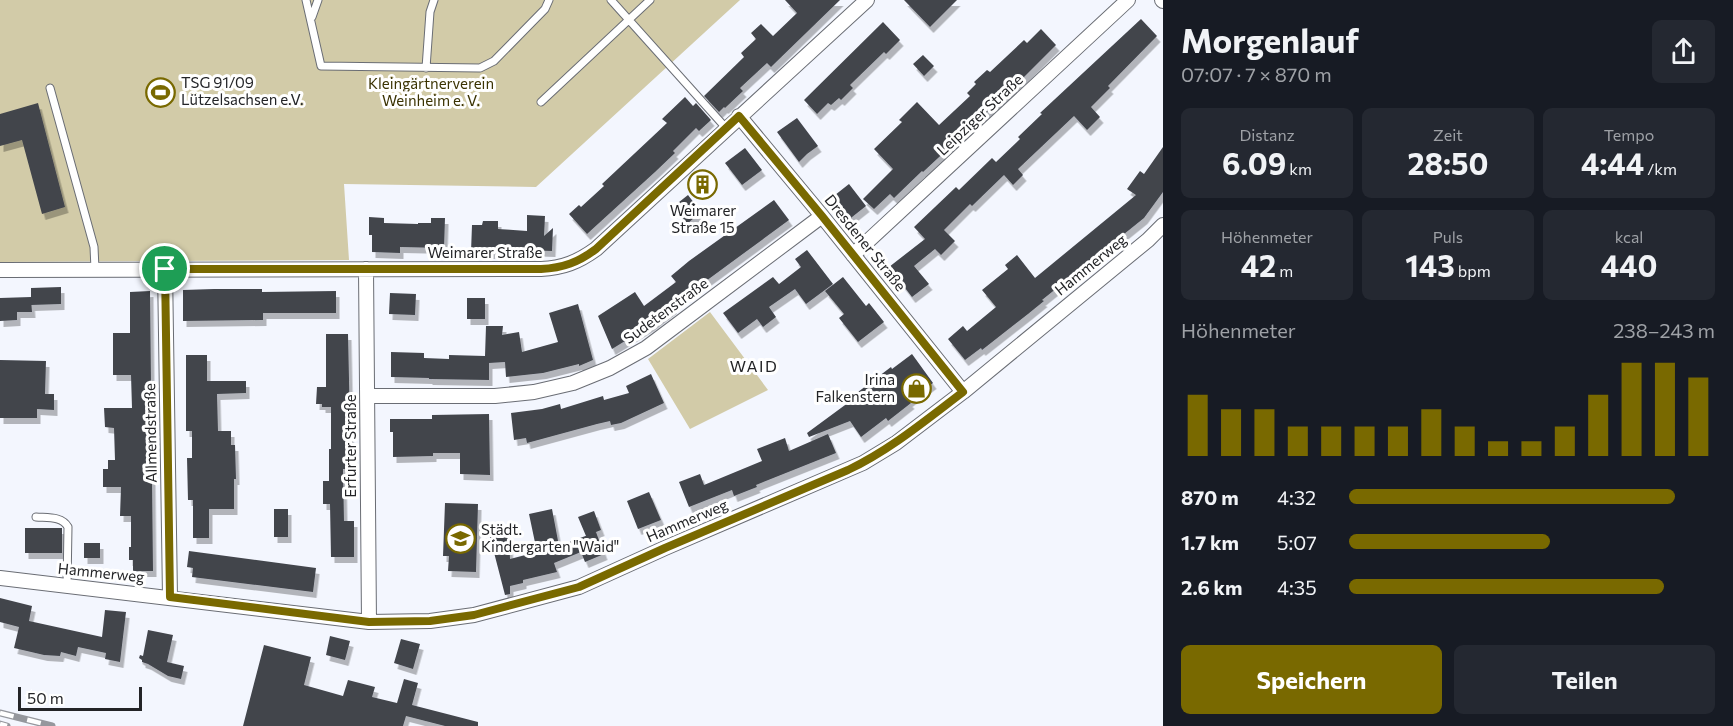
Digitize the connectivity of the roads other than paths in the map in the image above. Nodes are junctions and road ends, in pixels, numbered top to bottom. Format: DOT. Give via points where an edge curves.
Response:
graph roads {
  1 [pos="306,0"];
  2 [pos="318,0"];
  3 [pos="434,0"];
  4 [pos="549,0"];
  5 [pos="611,0"];
  6 [pos="650,0"];
  7 [pos="867,0"];
  8 [pos="1128,0"];
  9 [pos="311,18"];
  10 [pos="628,20"];
  11 [pos="426,68"];
  12 [pos="50,88"];
  13 [pos="540,102"];
  14 [pos="739,116"];
  15 [pos="726,128"];
  16 [pos="822,216"];
  17 [pos="1163,225"];
  18 [pos="854,255"];
  19 [pos="165,269"];
  20 [pos="366,269"];
  21 [pos="0,270"];
  22 [pos="95,270"];
  23 [pos="963,392"];
  24 [pos="368,396"];
  25 [pos="36,517"];
  26 [pos="0,578"];
  27 [pos="66,585"];
  28 [pos="170,597"];
  29 [pos="369,622"];
  1 -- 9 [label="lane"];
  2 -- 9 [label="lane"];
  3 -- 11 [label="lane"];
  4 -- 11 [label="lane" via="545,9 494,61 480,68"];
  5 -- 10 [label="lane"];
  6 -- 10 [label="lane"];
  7 -- 14 [label="street, Weimarer Straße"];
  8 -- 18 [label="street, Leipziger Straße"];
  9 -- 11 [label="lane" via="321,66"];
  10 -- 13 [label="lane"];
  10 -- 15 [label="lane"];
  12 -- 22 [label="lane" via="94,247"];
  14 -- 15 [label="street, Weimarer Straße"];
  14 -- 16 [label="street, Dresdener Straße"];
  15 -- 20 [label="street, Weimarer Straße" via="596,249 569,265 555,269"];
  16 -- 18 [label="street, Dresdener Straße"];
  16 -- 24 [label="street, Sudetenstraße" via="646,348 610,368 534,392 495,396"];
  17 -- 23 [label="street, Hammerweg"];
  18 -- 23 [label="street, Dresdener Straße"];
  19 -- 20 [label="street, Weimarer Straße"];
  19 -- 22 [label="street, Weimarer Straße"];
  19 -- 28 [label="street, Allmendstraße"];
  20 -- 24 [label="street, Erfurter Straße"];
  21 -- 22 [label="street, Weimarer Straße"];
  23 -- 29 [label="street, Hammerweg" via="863,463 579,587 474,615 430,621"];
  24 -- 29 [label="street, Erfurter Straße"];
  25 -- 27 [label="lane" via="60,519 68,527"];
  26 -- 27 [label="street, Hammerweg"];
  27 -- 28 [label="street, Hammerweg"];
  28 -- 29 [label="street, Hammerweg"];
}
